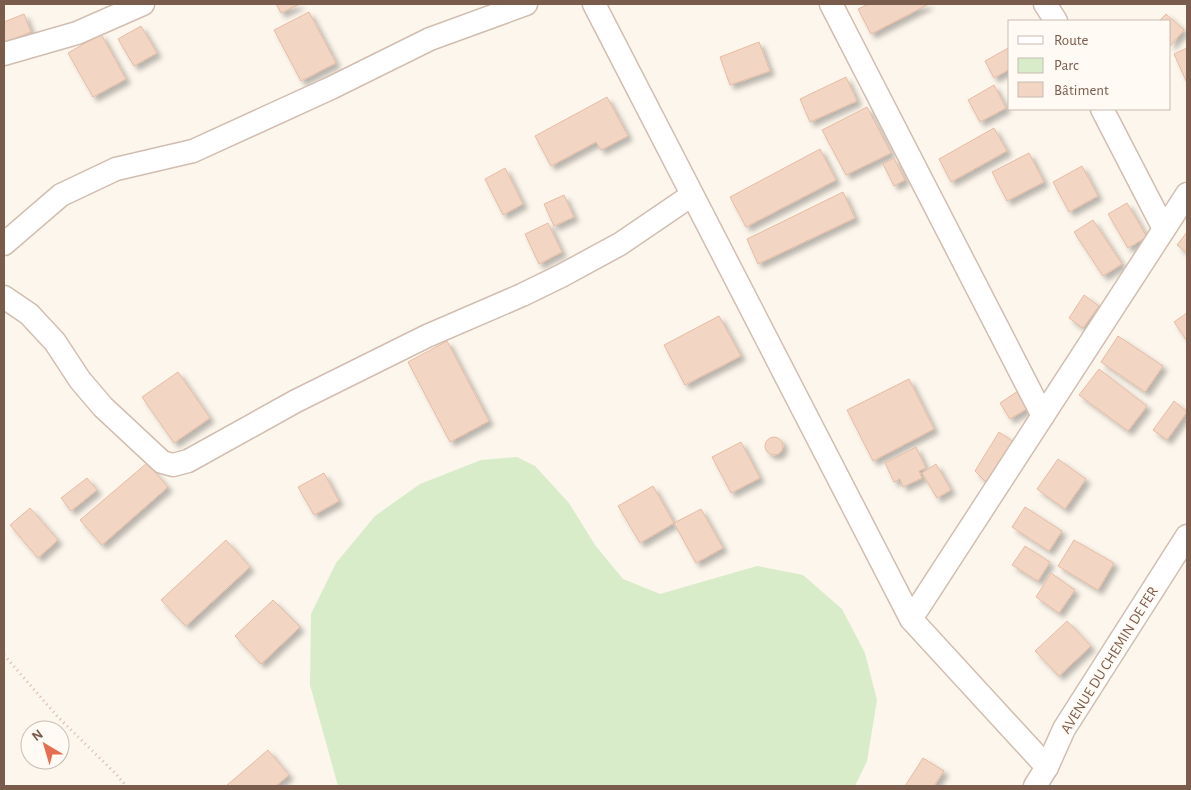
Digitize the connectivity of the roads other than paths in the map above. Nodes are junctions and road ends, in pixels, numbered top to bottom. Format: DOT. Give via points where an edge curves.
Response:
graph roads {
  1 [pos="143,4"];
  2 [pos="526,4"];
  3 [pos="594,4"];
  4 [pos="832,4"];
  5 [pos="1046,4"];
  6 [pos="1055,20"];
  7 [pos="4,54"];
  8 [pos="1103,110"];
  9 [pos="1187,194"];
  10 [pos="692,195"];
  11 [pos="1164,229"];
  12 [pos="4,244"];
  13 [pos="4,297"];
  14 [pos="1043,416"];
  15 [pos="1187,536"];
  16 [pos="911,619"];
  17 [pos="1047,767"];
  18 [pos="1035,786"];
  1 -- 7 [label="street" via="77,34"];
  2 -- 12 [label="street" via="430,38 331,88 193,151 116,169 61,195"];
  3 -- 10 [label="street"];
  4 -- 14 [label="street"];
  5 -- 6 [label="street"];
  8 -- 11 [label="street"];
  9 -- 11 [label="street"];
  10 -- 13 [label="street" via="620,244 561,276 427,336 188,461 174,465 162,462 103,407 55,342 29,314"];
  10 -- 16 [label="street"];
  11 -- 14 [label="street"];
  14 -- 16 [label="street"];
  15 -- 17 [label="street, AVENUE DU CHEMIN DE FER" via="1064,729"];
  16 -- 17 [label="street"];
  17 -- 18 [label="street, AVENUE DU CHEMIN DE FER"];
}
